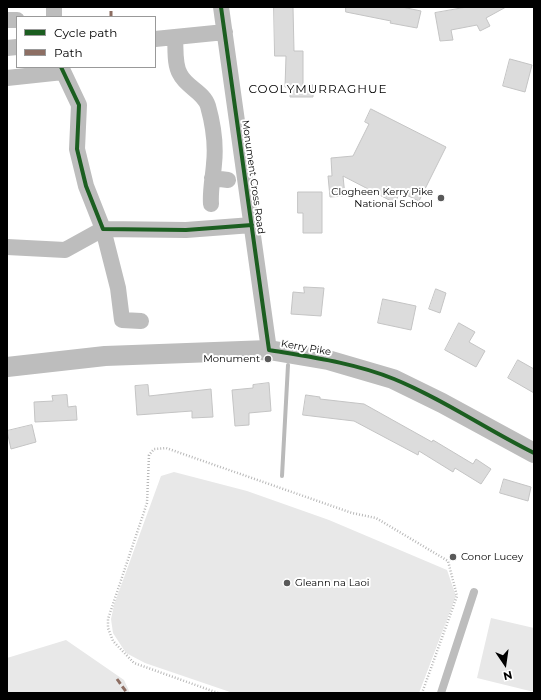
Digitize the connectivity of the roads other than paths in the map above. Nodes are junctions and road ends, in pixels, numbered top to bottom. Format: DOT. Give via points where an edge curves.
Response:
graph roads {
  1 [pos="221,7"];
  2 [pos="225,32"];
  3 [pos="175,37"];
  4 [pos="156,39"];
  5 [pos="62,70"];
  6 [pos="7,78"];
  7 [pos="212,178"];
  8 [pos="228,180"];
  9 [pos="211,204"];
  10 [pos="252,224"];
  11 [pos="103,229"];
  12 [pos="7,247"];
  13 [pos="141,321"];
  14 [pos="269,350"];
  15 [pos="7,367"];
  16 [pos="534,454"];
  17 [pos="474,592"];
  18 [pos="441,693"];
  1 -- 2 [label="street, Monument Cross Road"];
  2 -- 3 [label="street"];
  2 -- 10 [label="street, Monument Cross Road"];
  3 -- 4 [label="street"];
  3 -- 7 [label="street" via="179,73 207,104 214,144"];
  5 -- 6 [label="street"];
  5 -- 11 [label="street" via="79,105 77,148 86,186"];
  7 -- 8 [label="street"];
  7 -- 9 [label="street"];
  10 -- 11 [label="street" via="186,230"];
  10 -- 14 [label="street, Monument Cross Road"];
  11 -- 12 [label="street" via="64,250"];
  11 -- 13 [label="street" via="118,288 122,320"];
  14 -- 15 [label="street, Kerry Pike" via="105,356"];
  14 -- 16 [label="street, Kerry Pike" via="328,360 393,379"];
  17 -- 18 [label="lane"];
}
